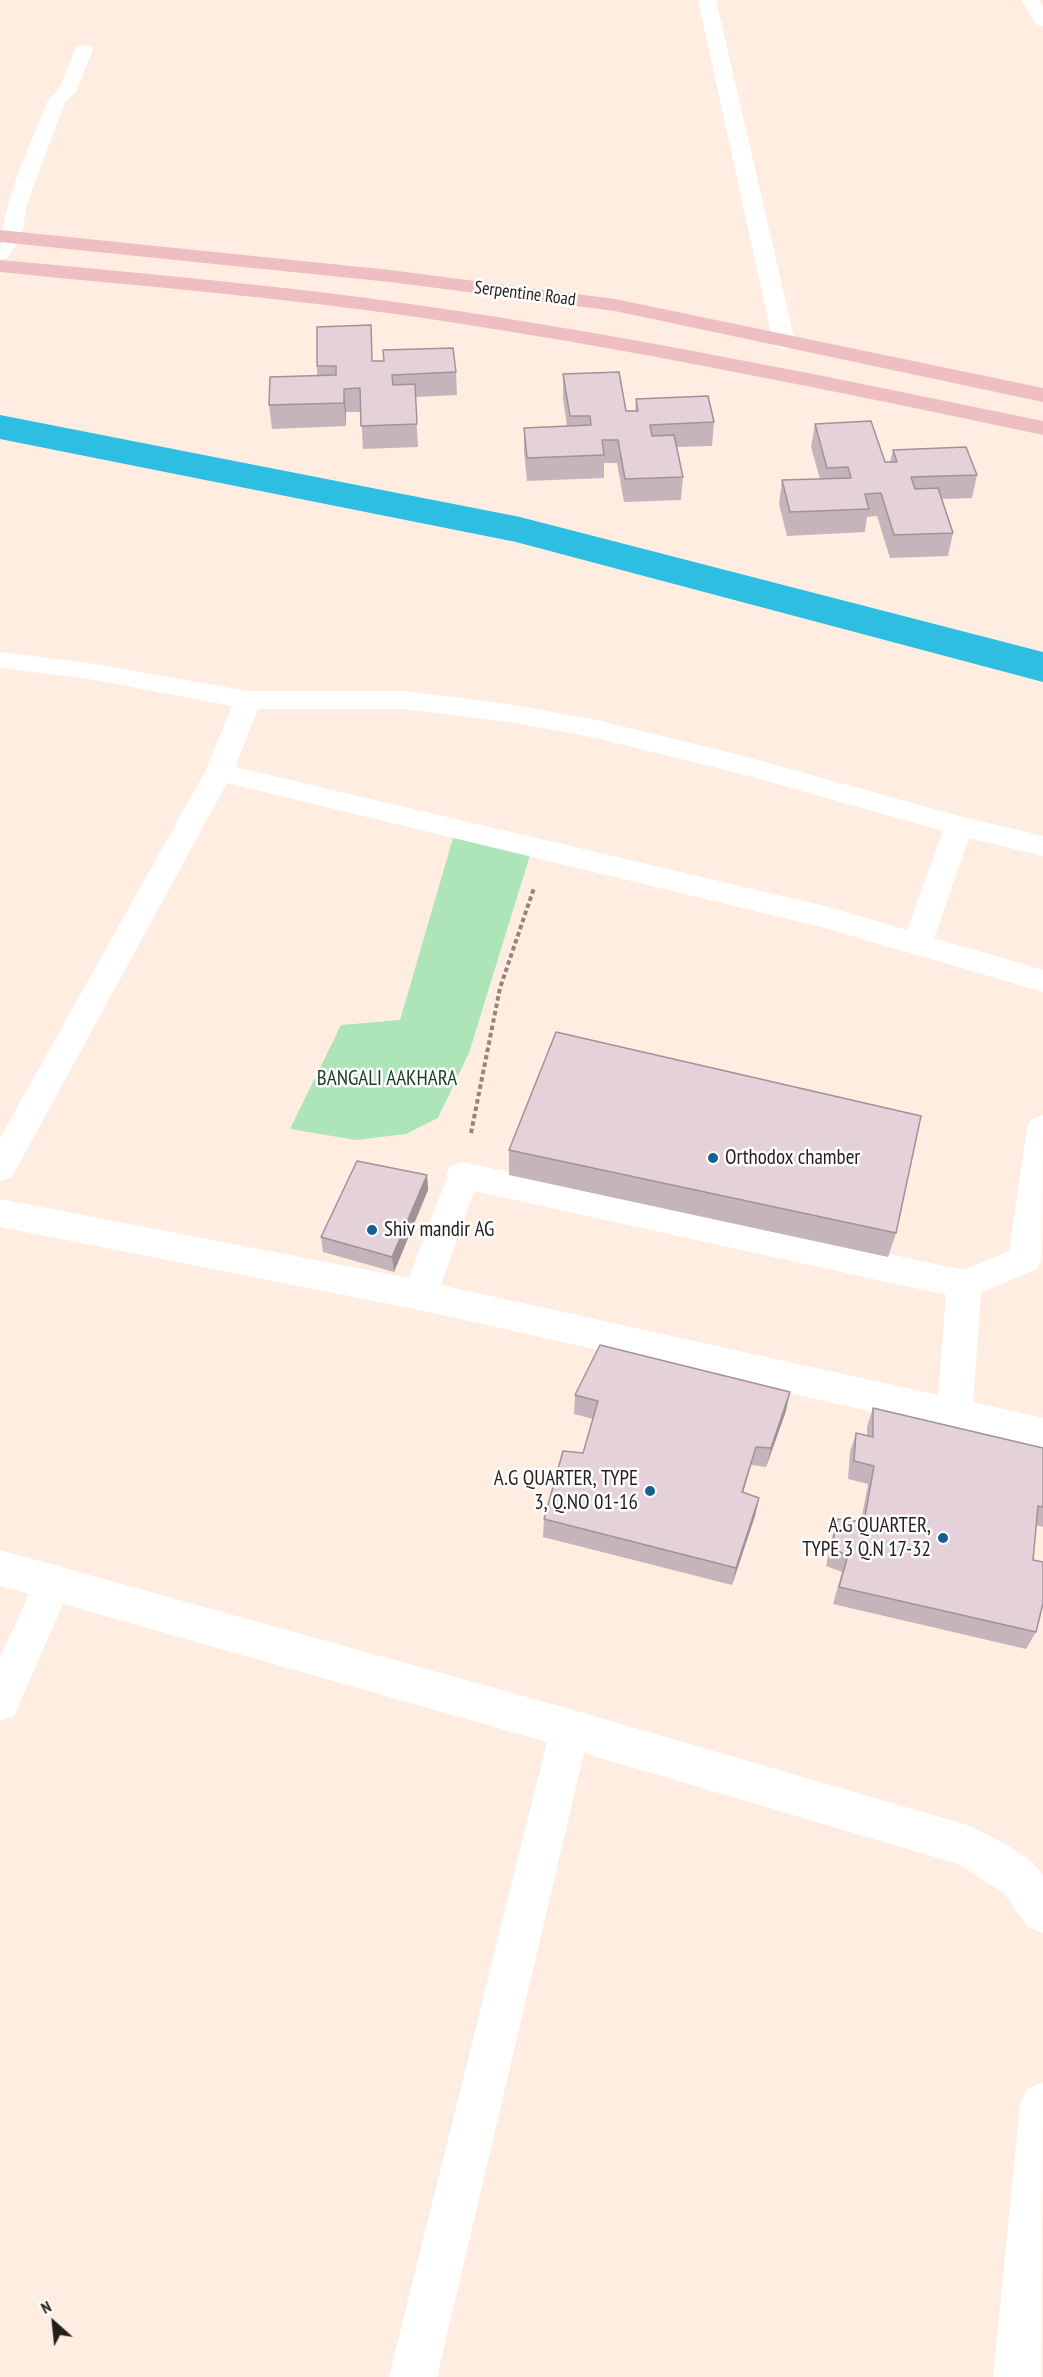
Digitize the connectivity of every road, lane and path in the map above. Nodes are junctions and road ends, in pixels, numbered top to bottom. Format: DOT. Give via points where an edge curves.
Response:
graph roads {
  1 [pos="707,0"];
  2 [pos="1030,0"];
  3 [pos="1043,21"];
  4 [pos="84,50"];
  5 [pos="4,242"];
  6 [pos="186,254"];
  7 [pos="0,266"];
  8 [pos="390,276"];
  9 [pos="170,283"];
  10 [pos="370,305"];
  11 [pos="784,342"];
  12 [pos="1043,394"];
  13 [pos="1043,428"];
  14 [pos="0,660"];
  15 [pos="248,700"];
  16 [pos="219,772"];
  17 [pos="960,826"];
  18 [pos="1043,846"];
  19 [pos="546,852"];
  20 [pos="917,944"];
  21 [pos="1043,981"];
  22 [pos="1043,1128"];
  23 [pos="0,1168"];
  24 [pos="461,1179"];
  25 [pos="0,1213"];
  26 [pos="964,1285"];
  27 [pos="420,1295"];
  28 [pos="954,1413"];
  29 [pos="1043,1434"];
  30 [pos="0,1568"];
  31 [pos="54,1582"];
  32 [pos="0,1702"];
  33 [pos="570,1729"];
  34 [pos="1043,1912"];
  35 [pos="1043,2105"];
  36 [pos="413,2377"];
  37 [pos="1017,2377"];
  1 -- 11 [label="street"];
  2 -- 3 [label="street"];
  4 -- 5 [label="street" via="67,91 57,100"];
  5 -- 6 [label="main road, Serpentine Road"];
  6 -- 8 [label="main road, Serpentine Road"];
  6 -- 9 [label="main road"];
  7 -- 9 [label="main road"];
  8 -- 10 [label="main road"];
  8 -- 11 [label="main road, Serpentine Road" via="615,305"];
  9 -- 10 [label="main road"];
  10 -- 13 [label="main road" via="651,349"];
  11 -- 12 [label="main road, Serpentine Road"];
  14 -- 15 [label="street" via="89,671"];
  15 -- 16 [label="street"];
  15 -- 17 [label="street" via="405,699 515,714 736,763"];
  16 -- 19 [label="street"];
  16 -- 23 [label="street"];
  17 -- 18 [label="street"];
  17 -- 20 [label="street"];
  19 -- 20 [label="street" via="703,886"];
  19 -- 24 [label="path" via="500,988"];
  20 -- 21 [label="street"];
  22 -- 26 [label="street" via="1025,1258"];
  24 -- 26 [label="street"];
  24 -- 27 [label="street"];
  25 -- 27 [label="street"];
  26 -- 28 [label="street"];
  27 -- 28 [label="street"];
  28 -- 29 [label="street"];
  30 -- 31 [label="street"];
  31 -- 32 [label="street"];
  31 -- 33 [label="street"];
  33 -- 34 [label="street" via="967,1846 1020,1878"];
  33 -- 36 [label="street"];
  35 -- 37 [label="street"];
}
